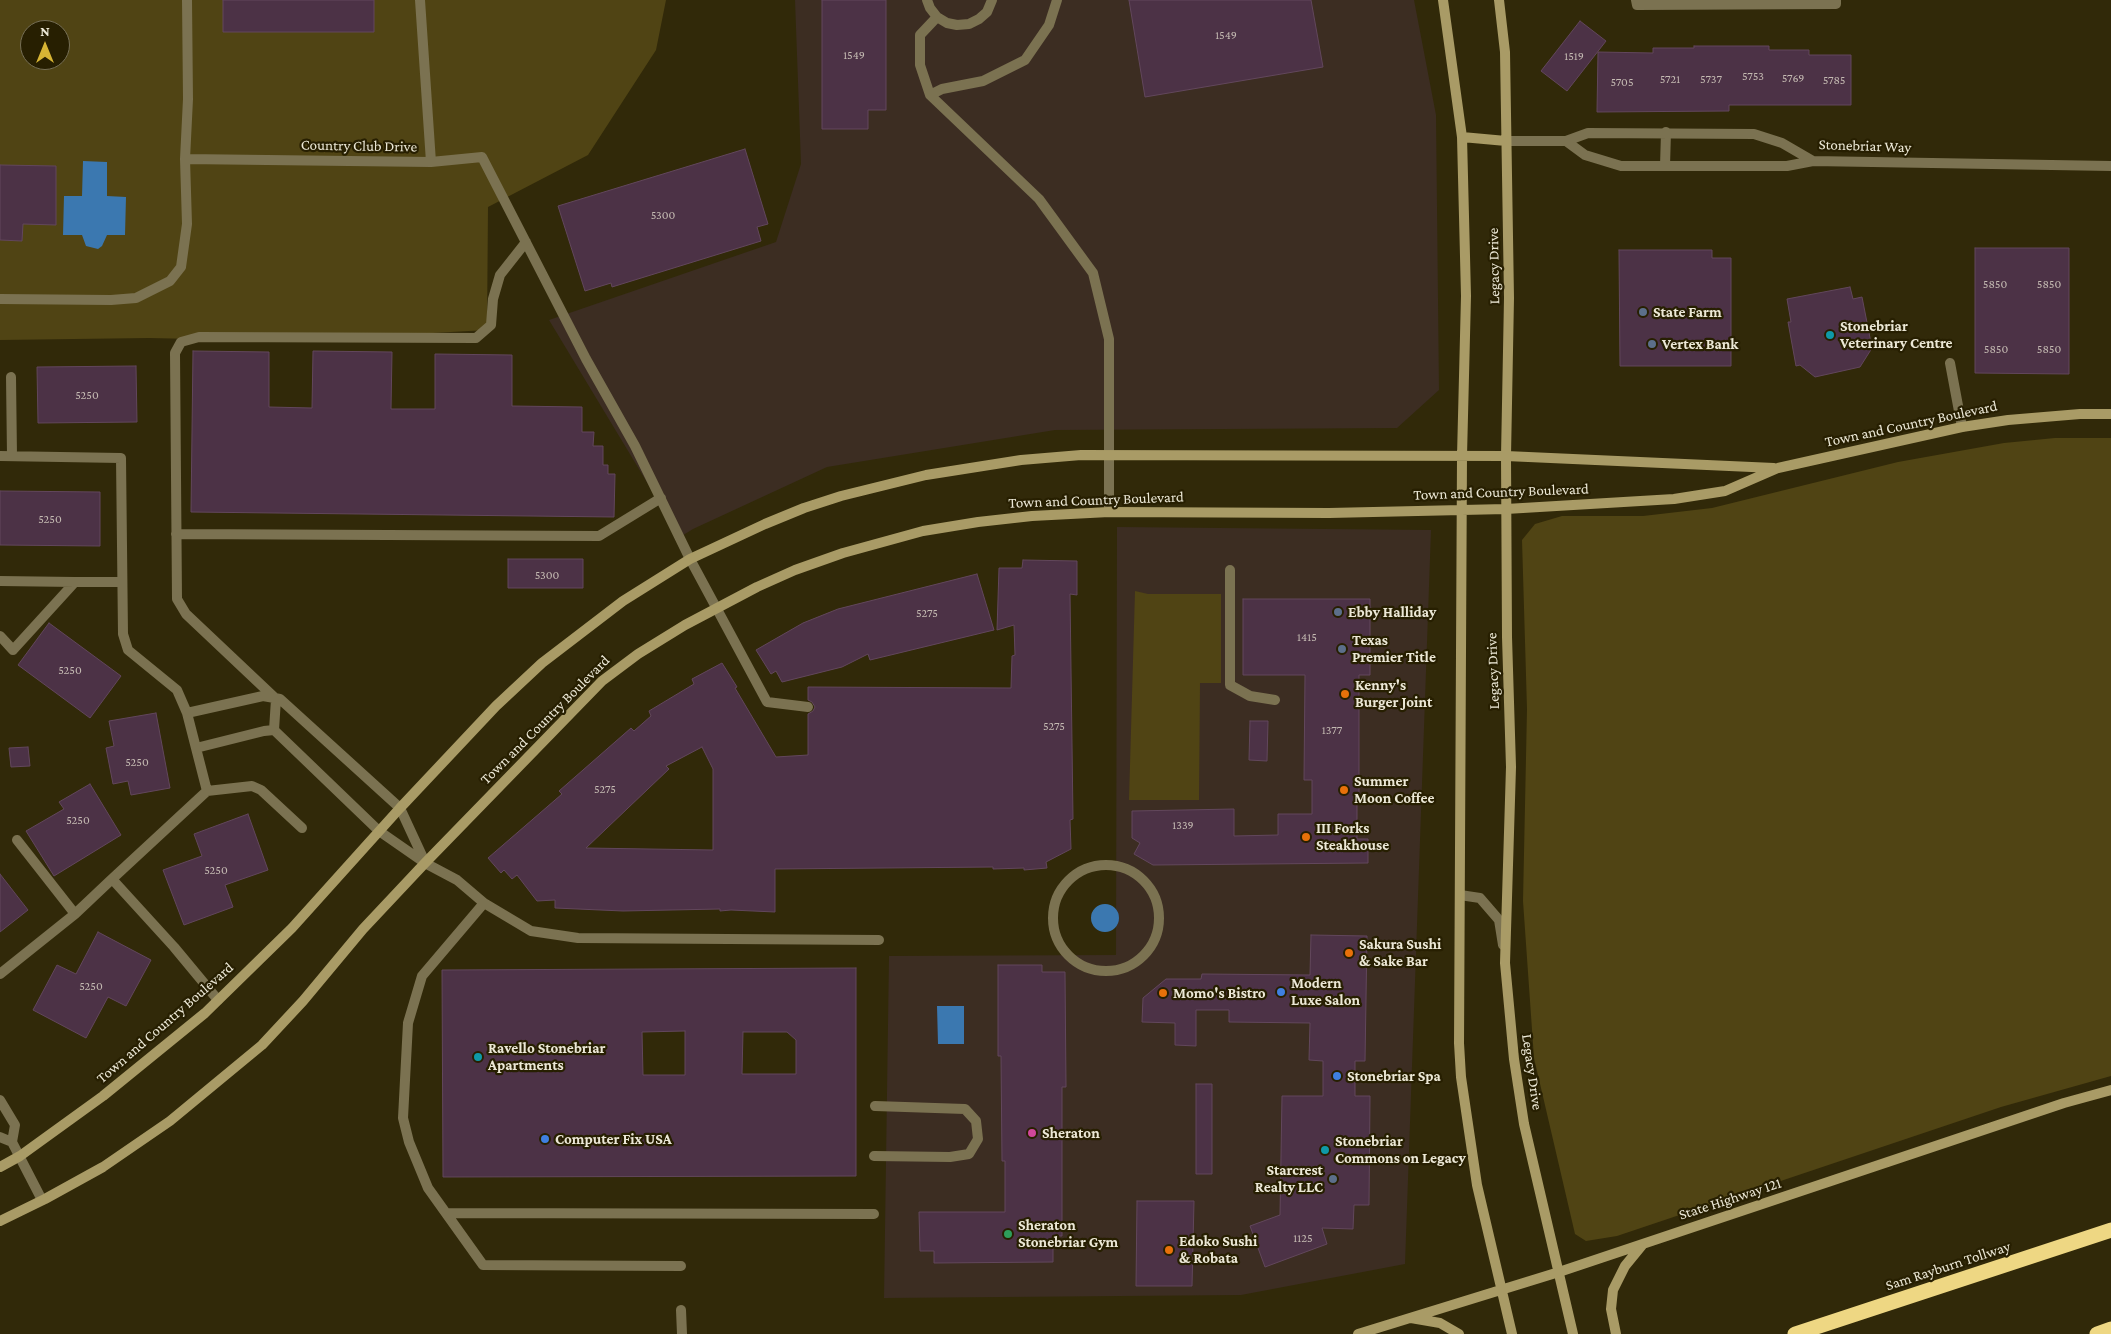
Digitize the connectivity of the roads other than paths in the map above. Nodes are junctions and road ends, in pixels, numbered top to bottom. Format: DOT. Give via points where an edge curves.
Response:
graph roads {
  1 [pos="187,0"];
  2 [pos="420,0"];
  3 [pos="927,0"];
  4 [pos="992,0"];
  5 [pos="1057,0"];
  6 [pos="1443,0"];
  7 [pos="1499,0"];
  8 [pos="1836,0"];
  9 [pos="1637,3"];
  10 [pos="937,17"];
  11 [pos="930,94"];
  12 [pos="1666,132"];
  13 [pos="1462,137"];
  14 [pos="1506,140"];
  15 [pos="1566,141"];
  16 [pos="185,159"];
  17 [pos="1813,161"];
  18 [pos="431,162"];
  19 [pos="1665,166"];
  20 [pos="2111,166"];
  21 [pos="526,242"];
  22 [pos="0,299"];
  23 [pos="1950,363"];
  24 [pos="11,377"];
  25 [pos="2111,414"];
  26 [pos="1962,427"];
  27 [pos="1109,454"];
  28 [pos="0,456"];
  29 [pos="12,456"];
  30 [pos="1462,456"];
  31 [pos="1506,456"];
  32 [pos="1778,468"];
  33 [pos="661,498"];
  34 [pos="1506,509"];
  35 [pos="1462,510"];
  36 [pos="1108,512"];
  37 [pos="176,534"];
  38 [pos="690,559"];
  39 [pos="1230,570"];
  40 [pos="0,581"];
  41 [pos="75,582"];
  42 [pos="122,582"];
  43 [pos="716,608"];
  44 [pos="0,636"];
  45 [pos="276,699"];
  46 [pos="1275,700"];
  47 [pos="808,707"];
  48 [pos="187,713"];
  49 [pos="274,730"];
  50 [pos="196,748"];
  51 [pos="207,792"];
  52 [pos="400,808"];
  53 [pos="302,828"];
  54 [pos="379,831"];
  55 [pos="17,840"];
  56 [pos="425,863"];
  57 [pos="1106,864"];
  58 [pos="112,879"];
  59 [pos="1460,896"];
  60 [pos="484,903"];
  61 [pos="75,914"];
  62 [pos="878,940"];
  63 [pos="1505,963"];
  64 [pos="0,974"];
  65 [pos="218,1000"];
  66 [pos="2111,1090"];
  67 [pos="0,1100"];
  68 [pos="875,1106"];
  69 [pos="0,1137"];
  70 [pos="12,1142"];
  71 [pos="20,1156"];
  72 [pos="874,1156"];
  73 [pos="0,1167"];
  74 [pos="42,1200"];
  75 [pos="447,1213"];
  76 [pos="874,1214"];
  77 [pos="0,1221"];
  78 [pos="2111,1230"];
  79 [pos="1644,1243"];
  80 [pos="682,1266"];
  81 [pos="1559,1272"];
  82 [pos="1500,1288"];
  83 [pos="681,1310"];
  84 [pos="1409,1318"];
  85 [pos="2111,1329"];
  86 [pos="682,1334"];
  87 [pos="1358,1334"];
  88 [pos="1459,1334"];
  89 [pos="1512,1334"];
  90 [pos="1573,1334"];
  91 [pos="1616,1334"];
  92 [pos="1796,1334"];
  93 [pos="2097,1334"];
  1 -- 16 [label="street"];
  2 -- 18 [label="street, Country Club Drive"];
  3 -- 10 [label="street"];
  4 -- 10 [label="street" via="987,12 969,24 947,23"];
  5 -- 11 [label="street" via="1048,24 1024,60 983,81"];
  6 -- 13 [label="main road, Legacy Drive"];
  7 -- 14 [label="main road, Legacy Drive" via="1505,52"];
  8 -- 9 [label="street" via="1836,4"];
  10 -- 11 [label="street" via="920,35 920,65"];
  11 -- 27 [label="street" via="1039,199 1093,273 1109,340"];
  12 -- 15 [label="street, Stonebriar Way" via="1588,133"];
  12 -- 17 [label="street, Stonebriar Way" via="1754,134 1782,143"];
  12 -- 19 [label="street"];
  13 -- 14 [label="main road"];
  13 -- 30 [label="main road, Legacy Drive" via="1466,296"];
  14 -- 15 [label="street, Stonebriar Way"];
  14 -- 31 [label="main road, Legacy Drive" via="1510,298"];
  15 -- 19 [label="street" via="1585,155 1620,166"];
  16 -- 18 [label="street, Country Club Drive"];
  16 -- 22 [label="street" via="187,224 184,250 181,267 170,281 136,298"];
  17 -- 19 [label="street" via="1786,166"];
  17 -- 20 [label="street, Stonebriar Way"];
  18 -- 21 [label="street" via="482,157"];
  21 -- 33 [label="street"];
  21 -- 37 [label="street" via="500,275 493,299 491,325 476,338 198,337 181,342 175,353"];
  23 -- 26 [label="street"];
  24 -- 29 [label="street"];
  25 -- 26 [label="main road, Town and Country Boulevard" via="2026,418"];
  26 -- 32 [label="main road, Town and Country Boulevard"];
  27 -- 30 [label="main road, Town and Country Boulevard"];
  27 -- 36 [label="street"];
  27 -- 38 [label="main road, Town and Country Boulevard" via="1022,460 897,481 804,508"];
  28 -- 29 [label="street"];
  29 -- 42 [label="street" via="121,458"];
  30 -- 31 [label="main road, Town and Country Boulevard"];
  30 -- 35 [label="main road, Legacy Drive"];
  31 -- 32 [label="main road, Town and Country Boulevard"];
  31 -- 34 [label="main road, Legacy Drive"];
  32 -- 34 [label="main road, Town and Country Boulevard" via="1725,491 1674,499"];
  33 -- 37 [label="street" via="599,536"];
  33 -- 38 [label="street"];
  34 -- 35 [label="main road, Town and Country Boulevard"];
  34 -- 63 [label="main road, Legacy Drive" via="1511,766"];
  35 -- 36 [label="main road, Town and Country Boulevard"];
  35 -- 59 [label="main road, Legacy Drive"];
  36 -- 43 [label="main road, Town and Country Boulevard" via="1006,518 923,531 852,550 795,570"];
  37 -- 45 [label="street" via="176,598 186,614"];
  38 -- 43 [label="street"];
  38 -- 52 [label="main road, Town and Country Boulevard" via="623,601 542,663 496,706"];
  39 -- 46 [label="street" via="1230,685 1250,696"];
  40 -- 41 [label="street"];
  41 -- 42 [label="street"];
  41 -- 44 [label="street" via="13,650"];
  42 -- 48 [label="street" via="123,634 128,650 177,690"];
  43 -- 47 [label="street" via="767,702"];
  43 -- 56 [label="main road, Town and Country Boulevard" via="652,645 602,681"];
  45 -- 48 [label="street" via="263,696"];
  45 -- 49 [label="street"];
  45 -- 52 [label="street" via="299,715"];
  48 -- 50 [label="street"];
  49 -- 50 [label="street"];
  49 -- 54 [label="street"];
  50 -- 51 [label="street"];
  51 -- 53 [label="street" via="252,786 261,790"];
  51 -- 58 [label="street"];
  52 -- 54 [label="main road, Town and Country Boulevard"];
  52 -- 56 [label="street"];
  54 -- 56 [label="street"];
  54 -- 65 [label="main road, Town and Country Boulevard" via="292,928"];
  55 -- 61 [label="street"];
  56 -- 60 [label="street" via="457,880"];
  56 -- 74 [label="main road, Town and Country Boulevard" via="262,1044 170,1122 103,1167"];
  57 -- 57 [label="street" via="1075,874 1064,885 1055,902 1052,921 1057,939 1068,956 1085,967 1105,972 1127,967 1146,954 1157,935 1159,913 1156,896 1142,878 1125,868"];
  58 -- 61 [label="street"];
  58 -- 65 [label="street"];
  59 -- 63 [label="street" via="1480,898 1499,920"];
  59 -- 82 [label="main road, Legacy Drive" via="1461,1077 1477,1184"];
  60 -- 62 [label="street" via="531,931 578,938"];
  60 -- 75 [label="street" via="422,976 408,1024 404,1118 408,1142 428,1188"];
  61 -- 64 [label="street"];
  63 -- 81 [label="main road, Legacy Drive" via="1524,1124"];
  65 -- 71 [label="main road, Town and Country Boulevard" via="103,1096"];
  66 -- 79 [label="main road, State Highway 121"];
  67 -- 70 [label="street" via="15,1125"];
  68 -- 72 [label="street" via="965,1109 976,1122 978,1139 969,1154 950,1157"];
  69 -- 70 [label="street"];
  70 -- 71 [label="street"];
  71 -- 73 [label="main road, Town and Country Boulevard"];
  71 -- 74 [label="street"];
  74 -- 77 [label="main road, Town and Country Boulevard"];
  75 -- 76 [label="street"];
  75 -- 80 [label="street" via="483,1265"];
  78 -- 92 [label="highway, Sam Rayburn Tollway"];
  79 -- 81 [label="main road, State Highway 121"];
  79 -- 91 [label="main road" via="1625,1266 1613,1290"];
  81 -- 82 [label="main road, State Highway 121"];
  81 -- 90 [label="main road, Legacy Drive"];
  82 -- 84 [label="main road, State Highway 121"];
  82 -- 89 [label="main road, Legacy Drive"];
  83 -- 86 [label="street"];
  84 -- 87 [label="main road, State Highway 121"];
  84 -- 88 [label="main road" via="1440,1323"];
  85 -- 93 [label="highway"];
}
